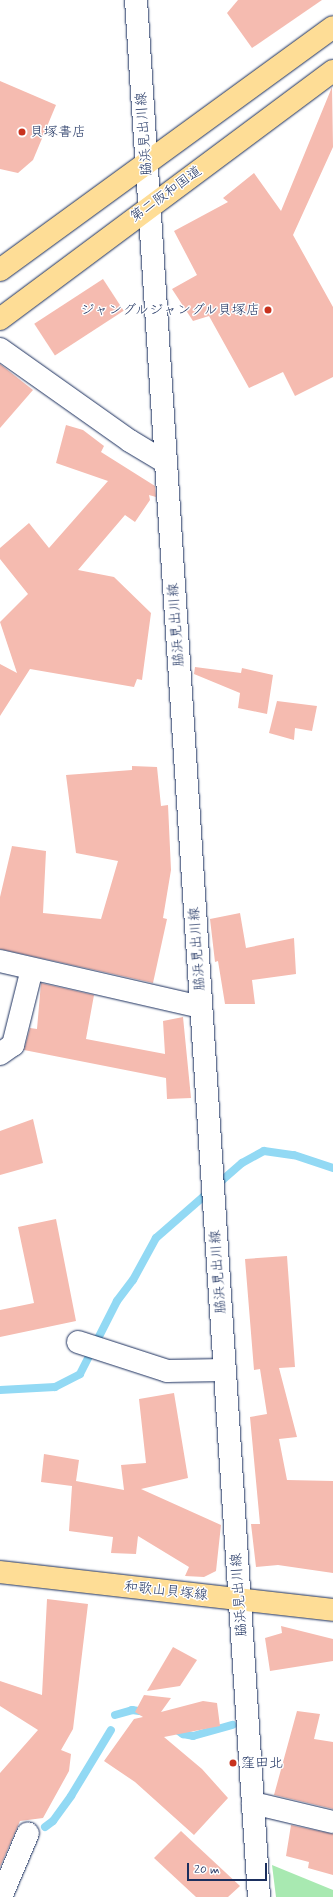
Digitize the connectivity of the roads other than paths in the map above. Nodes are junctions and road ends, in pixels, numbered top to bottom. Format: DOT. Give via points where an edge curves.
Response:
graph roads {
  1 [pos="136,0"];
  2 [pos="333,27"];
  3 [pos="333,71"];
  4 [pos="147,164"];
  5 [pos="148,206"];
  6 [pos="0,270"];
  7 [pos="0,319"];
  8 [pos="0,349"];
  9 [pos="165,462"];
  10 [pos="0,961"];
  11 [pos="32,969"];
  12 [pos="201,1007"];
  13 [pos="0,1054"];
  14 [pos="78,1342"];
  15 [pos="224,1370"];
  16 [pos="0,1572"];
  17 [pos="240,1599"];
  18 [pos="333,1610"];
  19 [pos="253,1803"];
  20 [pos="333,1822"];
  21 [pos="28,1833"];
  22 [pos="1,1897"];
  23 [pos="260,1897"];
  1 -- 4 [label="street, 脇浜見出川線"];
  2 -- 4 [label="main road"];
  3 -- 5 [label="main road, 第二阪和国道"];
  4 -- 5 [label="street, 脇浜見出川線"];
  4 -- 6 [label="main road"];
  5 -- 7 [label="main road, 第二阪和国道"];
  5 -- 9 [label="street, 脇浜見出川線"];
  8 -- 9 [label="street" via="130,441"];
  9 -- 12 [label="street, 脇浜見出川線"];
  10 -- 11 [label="street"];
  11 -- 12 [label="street"];
  11 -- 13 [label="street" via="13,1045"];
  12 -- 15 [label="street, 脇浜見出川線"];
  14 -- 15 [label="street" via="167,1372"];
  15 -- 17 [label="street, 脇浜見出川線"];
  16 -- 17 [label="main road, 和歌山貝塚線"];
  17 -- 18 [label="main road, 和歌山貝塚線"];
  17 -- 19 [label="street, 脇浜見出川線"];
  19 -- 20 [label="street"];
  19 -- 23 [label="street, 脇浜見出川線"];
  21 -- 22 [label="street"];
}
